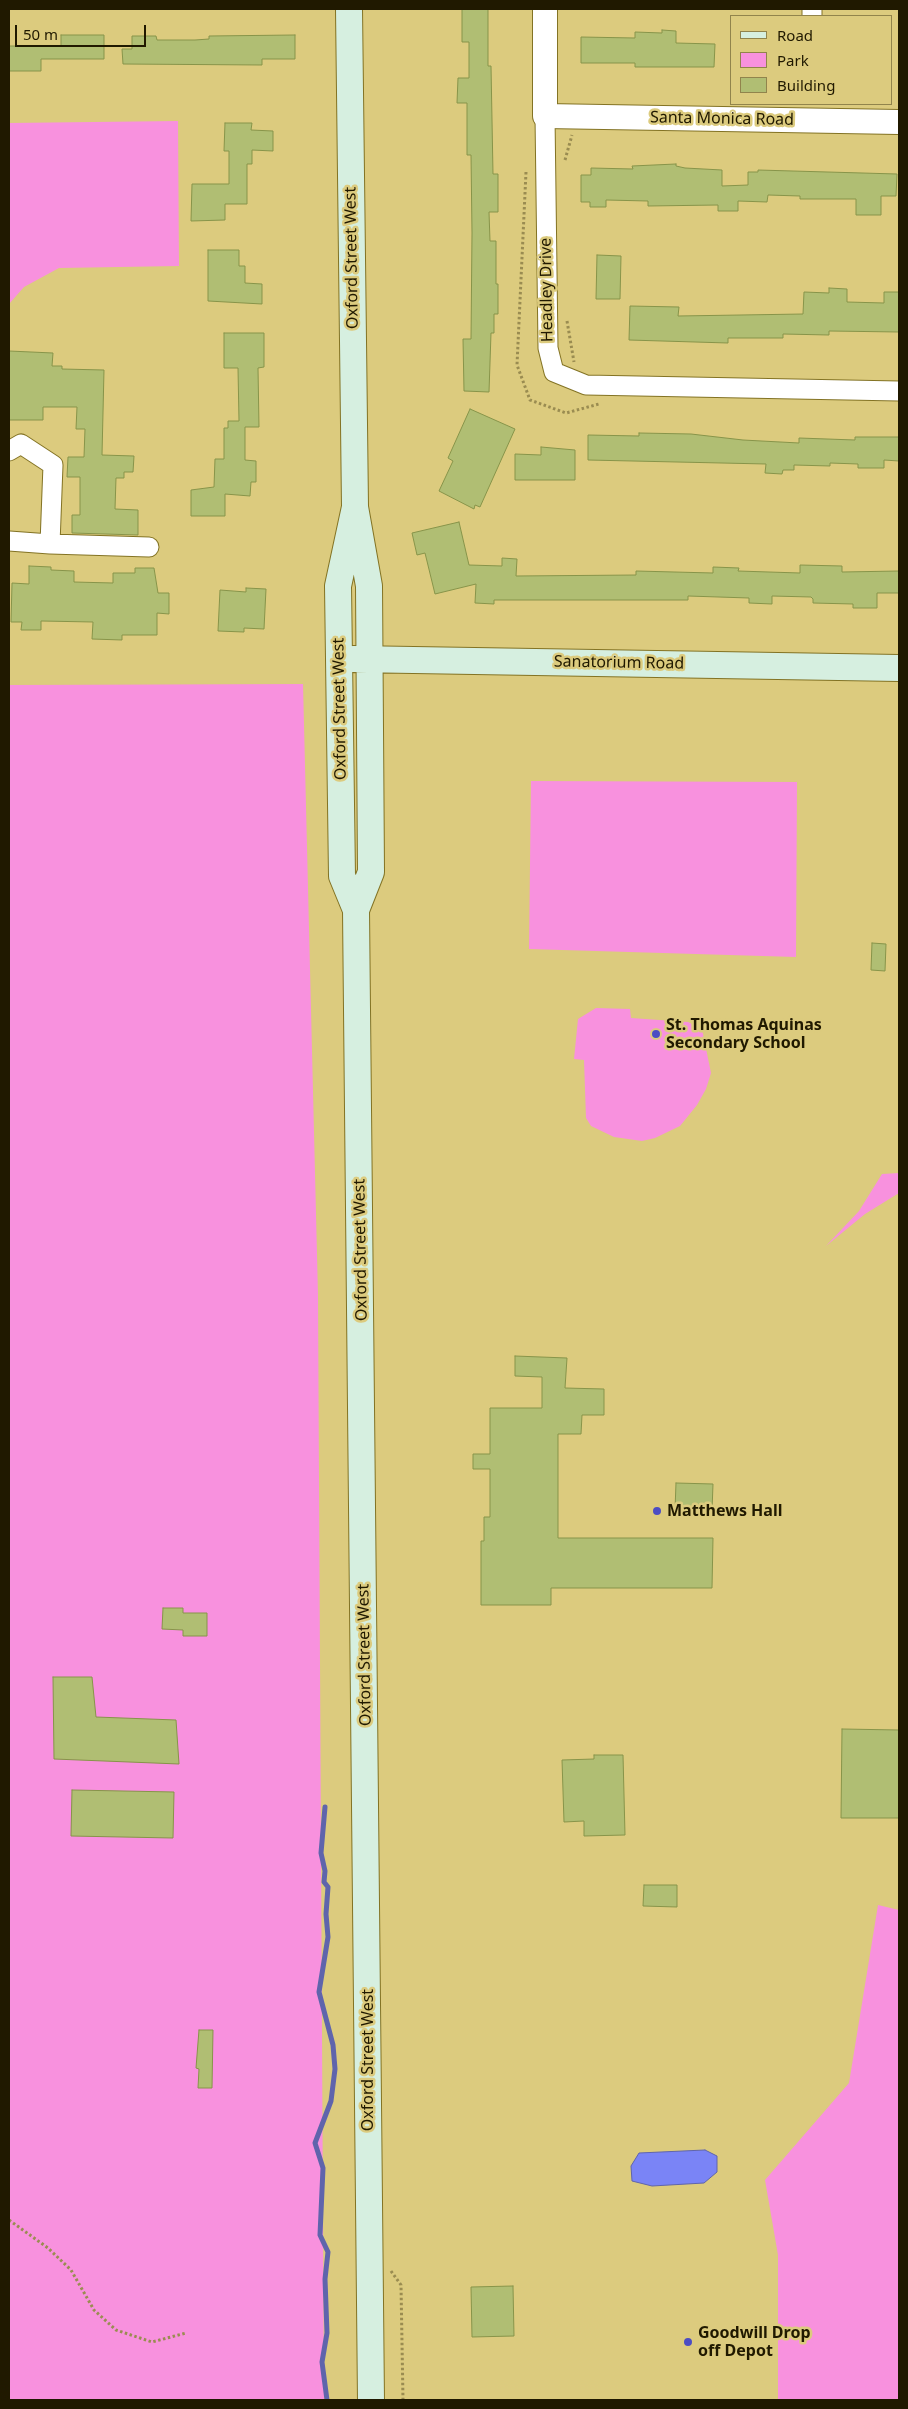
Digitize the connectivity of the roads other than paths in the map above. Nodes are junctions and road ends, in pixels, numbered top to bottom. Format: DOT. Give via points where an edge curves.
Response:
graph roads {
  1 [pos="350,9"];
  2 [pos="545,9"];
  3 [pos="812,112"];
  4 [pos="545,116"];
  5 [pos="899,122"];
  6 [pos="899,391"];
  7 [pos="9,451"];
  8 [pos="355,508"];
  9 [pos="9,541"];
  10 [pos="50,544"];
  11 [pos="150,547"];
  12 [pos="339,659"];
  13 [pos="370,660"];
  14 [pos="899,668"];
  15 [pos="356,910"];
  16 [pos="371,2400"];
  1 -- 8 [label="main road, Oxford Street West"];
  2 -- 4 [label="street, Headley Drive"];
  3 -- 4 [label="street, Santa Monica Road"];
  3 -- 5 [label="street, Santa Monica Road"];
  4 -- 6 [label="street, Headley Drive" via="548,348 554,372 586,385"];
  7 -- 10 [label="street" via="21,444 53,465"];
  8 -- 12 [label="main road, Oxford Street West" via="338,586"];
  8 -- 13 [label="main road, Oxford Street West" via="369,586"];
  9 -- 10 [label="street"];
  10 -- 11 [label="street"];
  12 -- 13 [label="main road, Sanatorium Road"];
  12 -- 15 [label="main road, Oxford Street West" via="342,876"];
  13 -- 14 [label="main road, Sanatorium Road"];
  13 -- 15 [label="main road, Oxford Street West" via="371,872"];
  15 -- 16 [label="main road, Oxford Street West"];
}
